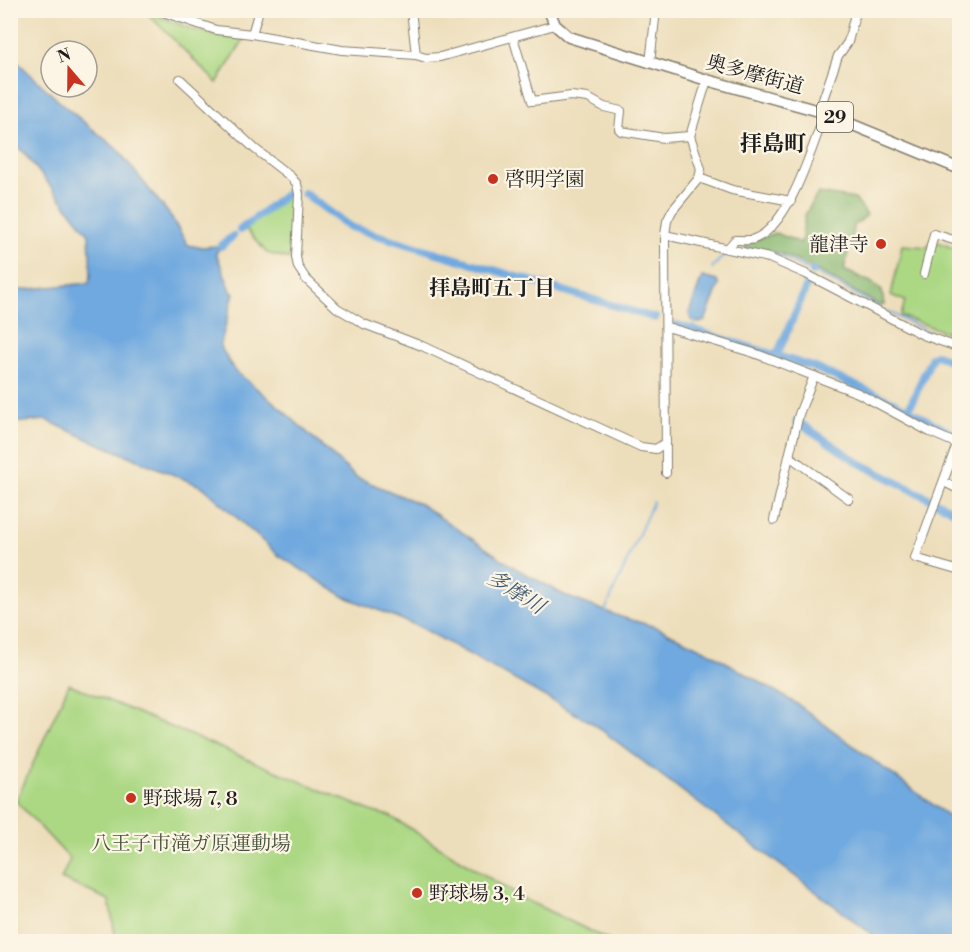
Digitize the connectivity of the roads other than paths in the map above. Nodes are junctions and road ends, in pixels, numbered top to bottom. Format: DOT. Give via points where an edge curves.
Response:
graph roads {
  1 [pos="157,10"];
  2 [pos="259,10"];
  3 [pos="411,10"];
  4 [pos="549,10"];
  5 [pos="656,10"];
  6 [pos="856,10"];
  7 [pos="555,25"];
  8 [pos="252,34"];
  9 [pos="513,38"];
  10 [pos="416,54"];
  11 [pos="650,63"];
  12 [pos="180,79"];
  13 [pos="706,80"];
  14 [pos="822,112"];
  15 [pos="690,136"];
  16 [pos="960,169"];
  17 [pos="699,178"];
  18 [pos="791,201"];
  19 [pos="665,235"];
  20 [pos="960,242"];
  21 [pos="727,249"];
  22 [pos="924,274"];
  23 [pos="667,327"];
  24 [pos="960,348"];
  25 [pos="814,376"];
  26 [pos="958,441"];
  27 [pos="666,442"];
  28 [pos="789,456"];
  29 [pos="666,473"];
  30 [pos="944,482"];
  31 [pos="960,490"];
  32 [pos="849,500"];
  33 [pos="774,520"];
  34 [pos="960,571"];
  1 -- 8 [label="street" via="216,30"];
  2 -- 8 [label="street"];
  3 -- 10 [label="street"];
  4 -- 7 [label="main road"];
  5 -- 11 [label="street"];
  6 -- 14 [label="street"];
  7 -- 9 [label="street"];
  7 -- 11 [label="main road, 奥多摩街道 / 29" via="569,38"];
  8 -- 10 [label="street" via="342,50"];
  9 -- 10 [label="street" via="440,57"];
  9 -- 15 [label="street" via="532,101 588,98 621,111 621,131 664,138"];
  11 -- 13 [label="main road, 奥多摩街道 / 29"];
  12 -- 27 [label="street" via="297,184 298,267 337,308 364,324 422,346 641,447 656,449"];
  13 -- 14 [label="main road, 奥多摩街道 / 29"];
  13 -- 15 [label="street"];
  14 -- 16 [label="main road, 奥多摩街道 / 29"];
  14 -- 18 [label="street"];
  15 -- 17 [label="street" via="699,158"];
  17 -- 18 [label="street" via="732,190"];
  17 -- 19 [label="street" via="672,211"];
  18 -- 21 [label="street" via="764,233 754,239 735,240"];
  19 -- 21 [label="street"];
  19 -- 23 [label="street"];
  20 -- 22 [label="street" via="934,234"];
  21 -- 24 [label="street" via="769,258 923,335"];
  23 -- 25 [label="street"];
  23 -- 27 [label="street"];
  25 -- 26 [label="street" via="858,393 930,432"];
  25 -- 28 [label="street"];
  26 -- 30 [label="street"];
  27 -- 29 [label="street"];
  28 -- 32 [label="street"];
  28 -- 33 [label="street"];
  30 -- 31 [label="street"];
  30 -- 34 [label="street" via="915,558"];
}
